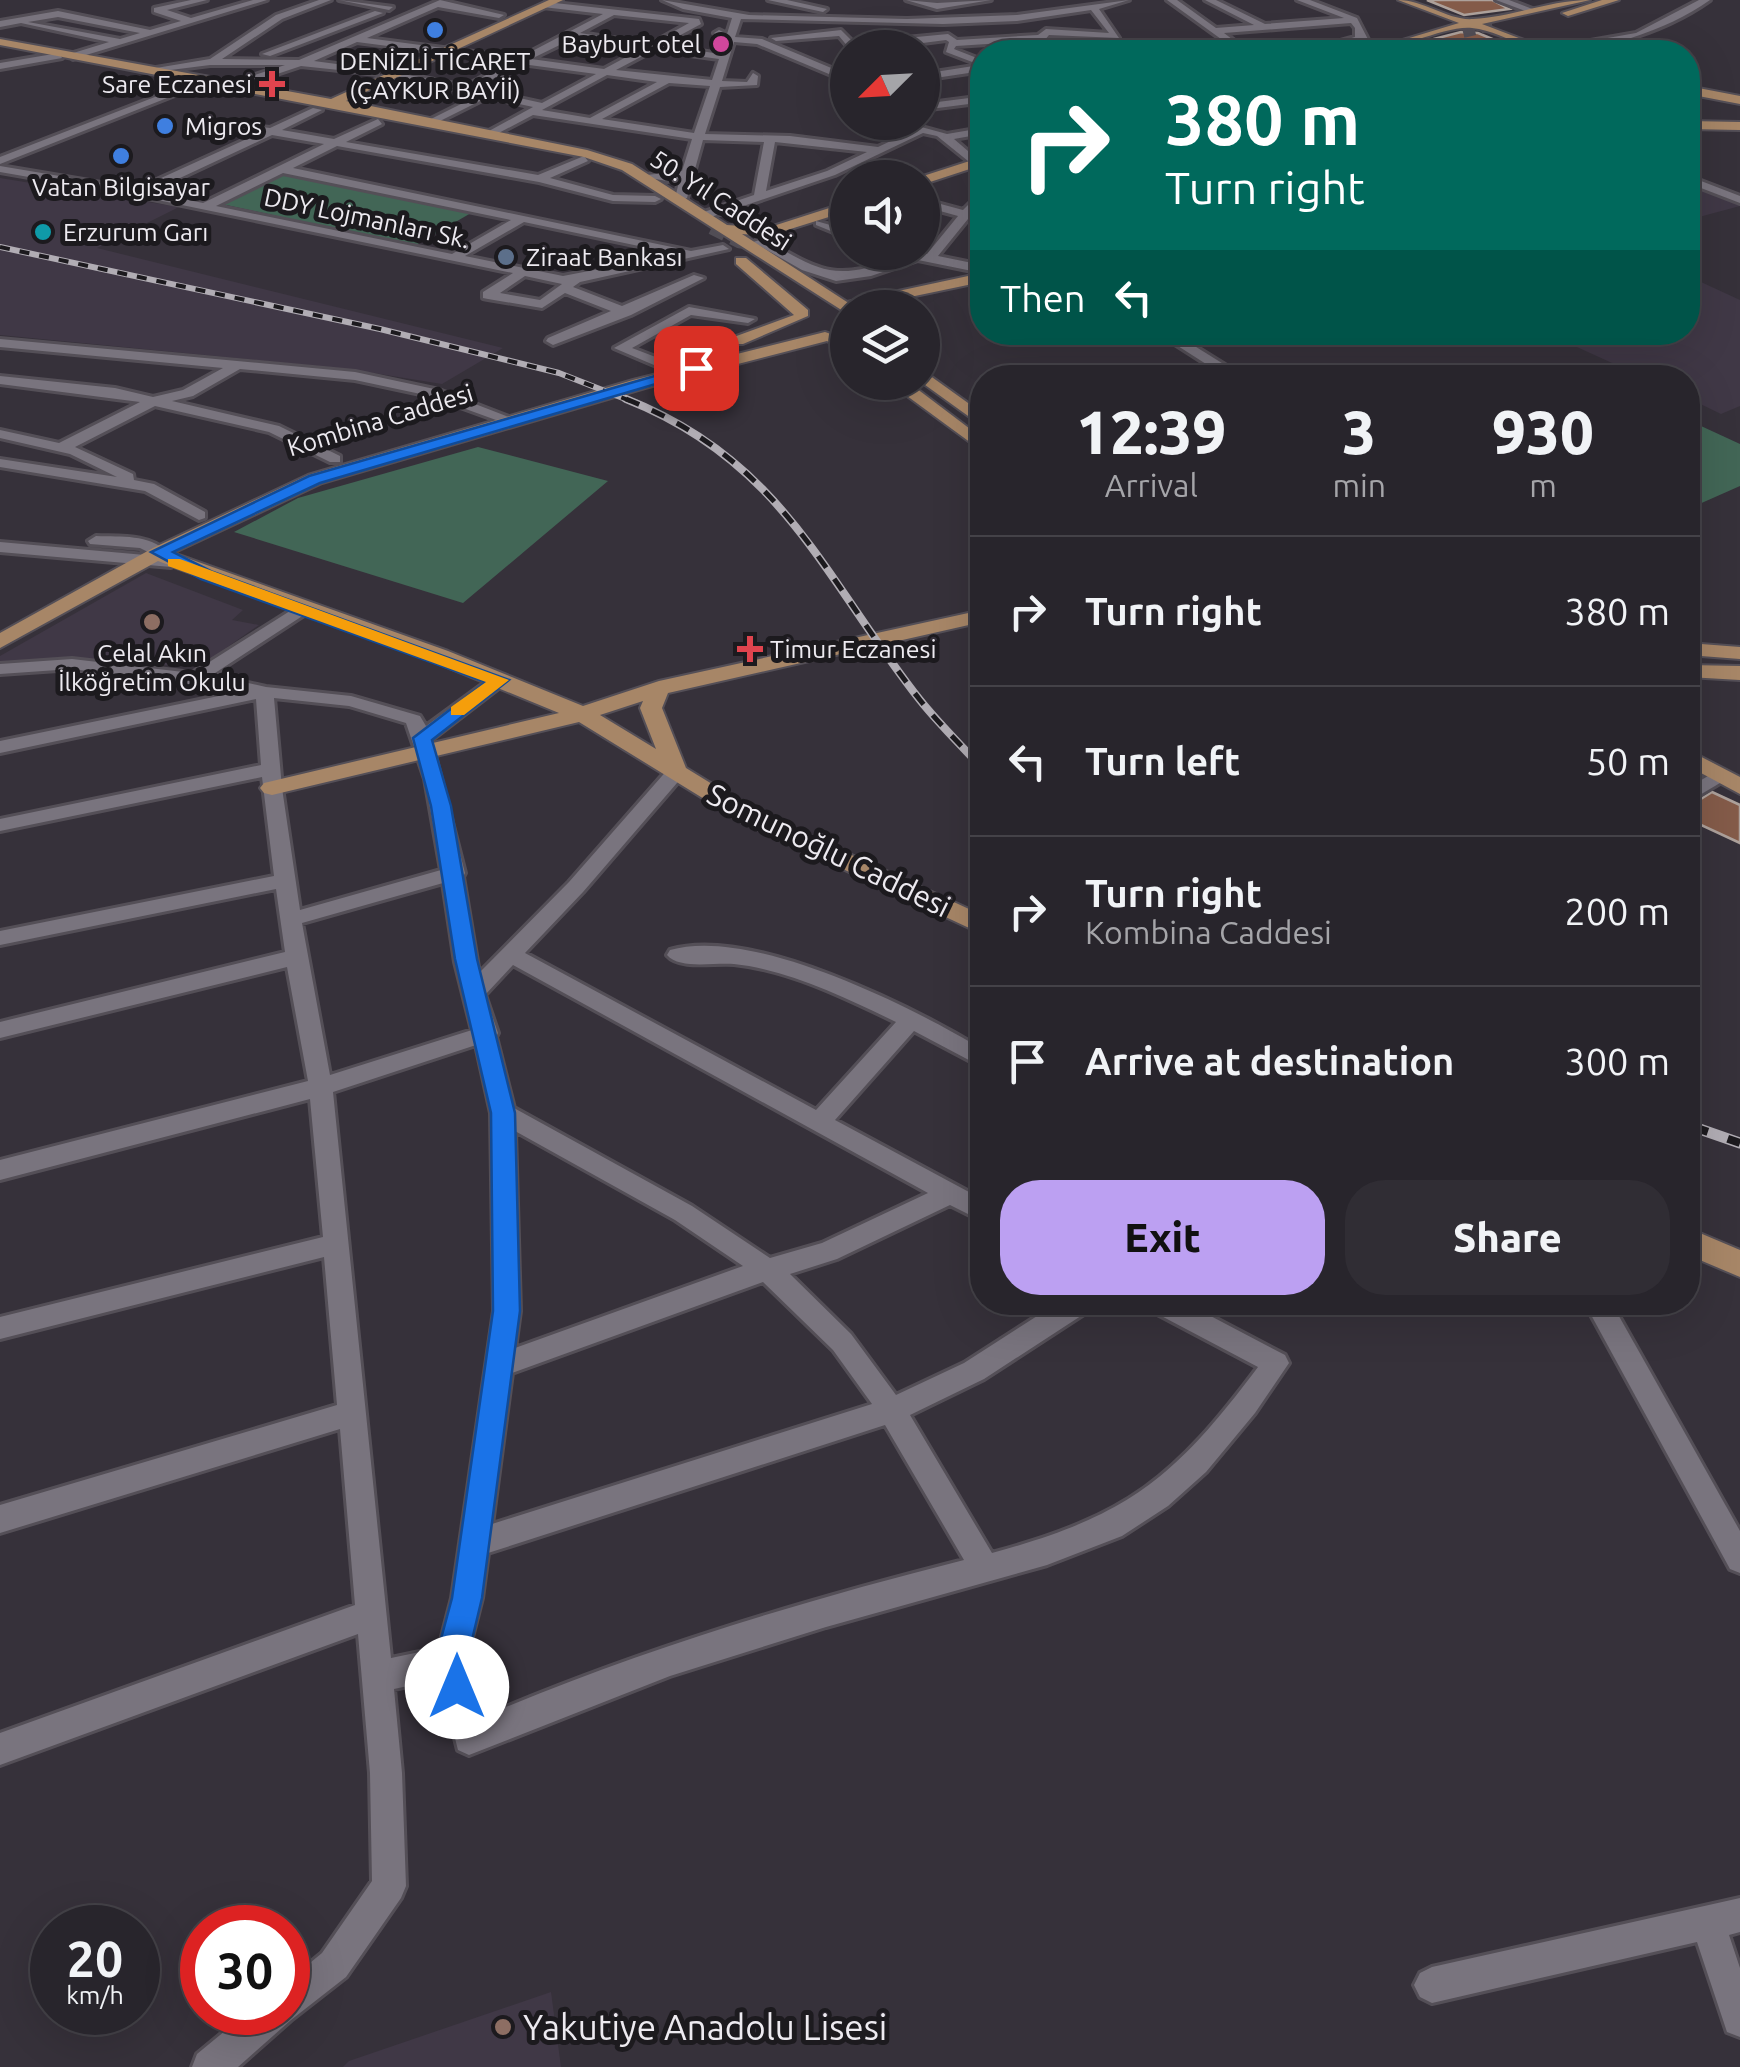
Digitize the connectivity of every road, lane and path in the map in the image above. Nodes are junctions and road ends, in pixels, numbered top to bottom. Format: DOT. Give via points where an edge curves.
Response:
graph roads {
  1 [pos="203,0"];
  2 [pos="327,0"];
  3 [pos="343,0"];
  4 [pos="414,0"];
  5 [pos="772,0"];
  6 [pos="910,0"];
  7 [pos="987,0"];
  8 [pos="1125,0"];
  9 [pos="1171,0"];
  10 [pos="1209,0"];
  11 [pos="1301,0"];
  12 [pos="1403,0"];
  13 [pos="1500,0"];
  14 [pos="1585,0"];
  15 [pos="1597,0"];
  16 [pos="1614,0"];
  17 [pos="1706,0"];
  18 [pos="540,1"];
  19 [pos="669,1"];
  20 [pos="812,1"];
  21 [pos="260,2"];
  22 [pos="442,2"];
  23 [pos="391,8"];
  24 [pos="1531,10"];
  25 [pos="615,11"];
  26 [pos="1097,11"];
  27 [pos="499,15"];
  28 [pos="644,15"];
  29 [pos="738,17"];
  30 [pos="277,18"];
  31 [pos="701,20"];
  32 [pos="801,20"];
  33 [pos="836,20"];
  34 [pos="1354,20"];
  35 [pos="190,21"];
  36 [pos="3,22"];
  37 [pos="294,22"];
  38 [pos="871,22"];
  39 [pos="884,22"];
  40 [pos="1082,22"];
  41 [pos="927,24"];
  42 [pos="314,26"];
  43 [pos="1264,27"];
  44 [pos="333,29"];
  45 [pos="1473,29"];
  46 [pos="840,30"];
  47 [pos="1215,31"];
  48 [pos="150,33"];
  49 [pos="1114,33"];
  50 [pos="1047,34"];
  51 [pos="574,35"];
  52 [pos="830,35"];
  53 [pos="352,38"];
  54 [pos="1361,38"];
  55 [pos="728,39"];
  56 [pos="771,40"];
  57 [pos="940,40"];
  58 [pos="950,40"];
  59 [pos="1041,40"];
  60 [pos="1118,40"];
  61 [pos="1227,40"];
  62 [pos="1353,40"];
  63 [pos="1423,40"];
  64 [pos="1430,40"];
  65 [pos="1437,40"];
  66 [pos="1507,40"];
  67 [pos="1610,40"];
  68 [pos="120,42"];
  69 [pos="0,43"];
  70 [pos="236,46"];
  71 [pos="652,47"];
  72 [pos="830,47"];
  73 [pos="423,50"];
  74 [pos="441,51"];
  75 [pos="273,52"];
  76 [pos="58,56"];
  77 [pos="73,56"];
  78 [pos="722,57"];
  79 [pos="254,59"];
  80 [pos="306,60"];
  81 [pos="970,60"];
  82 [pos="212,61"];
  83 [pos="521,61"];
  84 [pos="0,66"];
  85 [pos="145,70"];
  86 [pos="830,71"];
  87 [pos="374,72"];
  88 [pos="606,72"];
  89 [pos="940,72"];
  90 [pos="392,75"];
  91 [pos="754,76"];
  92 [pos="970,78"];
  93 [pos="667,80"];
  94 [pos="970,80"];
  95 [pos="238,84"];
  96 [pos="716,84"];
  97 [pos="940,84"];
  98 [pos="195,85"];
  99 [pos="364,88"];
  100 [pos="468,89"];
  101 [pos="1700,91"];
  102 [pos="487,94"];
  103 [pos="1733,94"];
  104 [pos="274,95"];
  105 [pos="1740,100"];
  106 [pos="334,102"];
  107 [pos="970,102"];
  108 [pos="316,104"];
  109 [pos="295,105"];
  110 [pos="940,106"];
  111 [pos="537,109"];
  112 [pos="360,110"];
  113 [pos="940,112"];
  114 [pos="955,116"];
  115 [pos="432,121"];
  116 [pos="378,122"];
  117 [pos="590,122"];
  118 [pos="1700,125"];
  119 [pos="246,127"];
  120 [pos="1739,127"];
  121 [pos="266,130"];
  122 [pos="970,132"];
  123 [pos="940,134"];
  124 [pos="946,136"];
  125 [pos="699,137"];
  126 [pos="502,138"];
  127 [pos="770,138"];
  128 [pos="900,140"];
  129 [pos="334,142"];
  130 [pos="878,150"];
  131 [pos="970,155"];
  132 [pos="584,159"];
  133 [pos="858,160"];
  134 [pos="0,161"];
  135 [pos="606,166"];
  136 [pos="970,168"];
  137 [pos="970,168"];
  138 [pos="282,169"];
  139 [pos="0,170"];
  140 [pos="687,173"];
  141 [pos="830,173"];
  142 [pos="644,176"];
  143 [pos="940,178"];
  144 [pos="940,178"];
  145 [pos="539,179"];
  146 [pos="1700,184"];
  147 [pos="118,189"];
  148 [pos="584,192"];
  149 [pos="138,193"];
  150 [pos="759,197"];
  151 [pos="681,198"];
  152 [pos="655,199"];
  153 [pos="1740,200"];
  154 [pos="568,201"];
  155 [pos="206,206"];
  156 [pos="940,208"];
  157 [pos="552,210"];
  158 [pos="970,214"];
  159 [pos="830,215"];
  160 [pos="830,216"];
  161 [pos="530,218"];
  162 [pos="830,218"];
  163 [pos="967,218"];
  164 [pos="970,218"];
  165 [pos="820,222"];
  166 [pos="713,223"];
  167 [pos="830,227"];
  168 [pos="758,241"];
  169 [pos="940,243"];
  170 [pos="723,249"];
  171 [pos="690,252"];
  172 [pos="453,258"];
  173 [pos="940,261"];
  174 [pos="970,267"];
  175 [pos="883,270"];
  176 [pos="519,274"];
  177 [pos="698,278"];
  178 [pos="970,281"];
  179 [pos="810,283"];
  180 [pos="570,284"];
  181 [pos="853,290"];
  182 [pos="928,290"];
  183 [pos="970,292"];
  184 [pos="830,295"];
  185 [pos="786,297"];
  186 [pos="940,300"];
  187 [pos="620,310"];
  188 [pos="830,310"];
  189 [pos="799,316"];
  190 [pos="748,319"];
  191 [pos="662,326"];
  192 [pos="764,332"];
  193 [pos="830,335"];
  194 [pos="830,337"];
  195 [pos="552,342"];
  196 [pos="0,344"];
  197 [pos="1184,345"];
  198 [pos="661,364"];
  199 [pos="1217,365"];
  200 [pos="238,366"];
  201 [pos="0,380"];
  202 [pos="940,389"];
  203 [pos="920,400"];
  204 [pos="154,402"];
  205 [pos="970,412"];
  206 [pos="503,416"];
  207 [pos="0,434"];
  208 [pos="970,437"];
  209 [pos="61,448"];
  210 [pos="336,459"];
  211 [pos="0,464"];
  212 [pos="150,488"];
  213 [pos="199,515"];
  214 [pos="0,537"];
  215 [pos="0,547"];
  216 [pos="154,555"];
  217 [pos="119,556"];
  218 [pos="301,609"];
  219 [pos="970,619"];
  220 [pos="0,622"];
  221 [pos="0,642"];
  222 [pos="1700,650"];
  223 [pos="1740,652"];
  224 [pos="0,669"];
  225 [pos="1700,671"];
  226 [pos="1740,673"];
  227 [pos="196,678"];
  228 [pos="500,680"];
  229 [pos="658,688"];
  230 [pos="264,692"];
  231 [pos="582,714"];
  232 [pos="425,746"];
  233 [pos="0,747"];
  234 [pos="1700,764"];
  235 [pos="676,772"];
  236 [pos="272,778"];
  237 [pos="1729,782"];
  238 [pos="1700,792"];
  239 [pos="0,825"];
  240 [pos="455,873"];
  241 [pos="287,880"];
  242 [pos="292,919"];
  243 [pos="970,920"];
  244 [pos="0,938"];
  245 [pos="510,954"];
  246 [pos="678,956"];
  247 [pos="296,957"];
  248 [pos="474,992"];
  249 [pos="910,1020"];
  250 [pos="0,1030"];
  251 [pos="487,1033"];
  252 [pos="970,1052"];
  253 [pos="321,1088"];
  254 [pos="503,1113"];
  255 [pos="819,1122"];
  256 [pos="0,1170"];
  257 [pos="950,1194"];
  258 [pos="970,1205"];
  259 [pos="336,1244"];
  260 [pos="1700,1246"];
  261 [pos="1740,1264"];
  262 [pos="766,1270"];
  263 [pos="1061,1315"];
  264 [pos="1184,1315"];
  265 [pos="1605,1315"];
  266 [pos="0,1328"];
  267 [pos="499,1366"];
  268 [pos="892,1410"];
  269 [pos="353,1413"];
  270 [pos="0,1519"];
  271 [pos="474,1544"];
  272 [pos="1740,1559"];
  273 [pos="984,1567"];
  274 [pos="372,1614"];
  275 [pos="451,1661"];
  276 [pos="376,1677"];
  277 [pos="0,1749"];
  278 [pos="1723,1918"];
  279 [pos="310,1985"];
  280 [pos="1432,1985"];
  281 [pos="1740,2018"];
  282 [pos="248,2035"];
  283 [pos="210,2067"];
  1 -- 35 [label="street" via="158,10"];
  2 -- 30 [label="street"];
  3 -- 23 [label="street"];
  4 -- 23 [label="street"];
  5 -- 20 [label="street"];
  6 -- 7 [label="street" via="938,6"];
  8 -- 26 [label="street"];
  9 -- 47 [label="street"];
  10 -- 43 [label="street"];
  11 -- 34 [label="street"];
  12 -- 45 [label="main road"];
  13 -- 24 [label="street"];
  14 -- 24 [label="main road"];
  15 -- 16 [label="main road" via="1496,24"];
  16 -- 45 [label="main road"];
  17 -- 67 [label="street" via="1638,35"];
  18 -- 25 [label="street"];
  18 -- 27 [label="main road"];
  18 -- 74 [label="main road"];
  19 -- 28 [label="street" via="667,11"];
  19 -- 31 [label="street"];
  20 -- 38 [label="street"];
  20 -- 39 [label="street"];
  21 -- 30 [label="street"];
  21 -- 35 [label="street"];
  22 -- 27 [label="street"];
  22 -- 53 [label="street"];
  23 -- 44 [label="street"];
  24 -- 45 [label="main road"];
  25 -- 28 [label="street"];
  25 -- 51 [label="street"];
  26 -- 40 [label="street"];
  26 -- 41 [label="street"];
  26 -- 49 [label="street"];
  27 -- 73 [label="main road"];
  28 -- 31 [label="street"];
  29 -- 31 [label="street"];
  29 -- 32 [label="street"];
  29 -- 55 [label="street"];
  30 -- 37 [label="street"];
  30 -- 70 [label="street"];
  31 -- 55 [label="street"];
  31 -- 71 [label="street"];
  32 -- 33 [label="street"];
  32 -- 56 [label="street"];
  33 -- 38 [label="street"];
  33 -- 46 [label="street"];
  34 -- 43 [label="street"];
  34 -- 54 [label="street"];
  35 -- 48 [label="street"];
  36 -- 48 [label="street" via="58,14"];
  36 -- 68 [label="street"];
  38 -- 39 [label="street"];
  39 -- 41 [label="street"];
  40 -- 49 [label="street"];
  40 -- 50 [label="street"];
  40 -- 50 [label="street" via="1040,23"];
  41 -- 58 [label="street"];
  42 -- 44 [label="street"];
  43 -- 47 [label="street"];
  44 -- 75 [label="street"];
  45 -- 63 [label="main road"];
  45 -- 64 [label="main road"];
  45 -- 65 [label="main road"];
  45 -- 66 [label="main road"];
  47 -- 61 [label="street"];
  48 -- 68 [label="street"];
  49 -- 50 [label="street"];
  49 -- 60 [label="street"];
  50 -- 58 [label="street"];
  50 -- 59 [label="street"];
  51 -- 71 [label="street"];
  51 -- 83 [label="street"];
  52 -- 56 [label="street"];
  53 -- 73 [label="street"];
  53 -- 80 [label="street"];
  54 -- 62 [label="street"];
  55 -- 56 [label="street"];
  55 -- 78 [label="street"];
  56 -- 72 [label="street"];
  56 -- 86 [label="street"];
  57 -- 58 [label="street"];
  58 -- 81 [label="street" via="949,50"];
  68 -- 77 [label="street"];
  69 -- 76 [label="main road, 50. Yıl Caddesi"];
  69 -- 77 [label="main road, 50. Yıl Caddesi"];
  70 -- 75 [label="street"];
  70 -- 82 [label="street"];
  71 -- 78 [label="street"];
  71 -- 88 [label="street"];
  73 -- 74 [label="street"];
  73 -- 87 [label="main road"];
  74 -- 83 [label="street"];
  74 -- 90 [label="main road"];
  75 -- 79 [label="street"];
  76 -- 84 [label="street"];
  76 -- 85 [label="main road, 50. Yıl Caddesi"];
  77 -- 85 [label="main road, 50. Yıl Caddesi"];
  78 -- 96 [label="street"];
  79 -- 80 [label="street"];
  79 -- 82 [label="street"];
  80 -- 87 [label="street"];
  80 -- 95 [label="street"];
  82 -- 85 [label="street"];
  83 -- 88 [label="street"];
  83 -- 100 [label="street"];
  85 -- 95 [label="main road, 50. Yıl Caddesi"];
  85 -- 98 [label="main road, 50. Yıl Caddesi"];
  85 -- 104 [label="main road, 50. Yıl Caddesi"];
  87 -- 108 [label="main road"];
  88 -- 93 [label="street"];
  88 -- 111 [label="street"];
  89 -- 92 [label="street"];
  90 -- 99 [label="main road"];
  90 -- 100 [label="street"];
  91 -- 96 [label="street" via="752,85"];
  93 -- 96 [label="street"];
  93 -- 117 [label="street"];
  94 -- 97 [label="street"];
  95 -- 108 [label="main road, 50. Yıl Caddesi"];
  96 -- 125 [label="street"];
  98 -- 109 [label="main road, 50. Yıl Caddesi"];
  98 -- 134 [label="street"];
  99 -- 106 [label="main road"];
  99 -- 112 [label="main road"];
  100 -- 102 [label="street"];
  101 -- 103 [label="main road"];
  102 -- 111 [label="street"];
  102 -- 115 [label="street"];
  103 -- 105 [label="main road"];
  106 -- 108 [label="main road, 50. Yıl Caddesi"];
  106 -- 112 [label="main road, 50. Yıl Caddesi"];
  107 -- 110 [label="street"];
  108 -- 109 [label="main road, 50. Yıl Caddesi"];
  108 -- 116 [label="main road, 50. Yıl Caddesi"];
  108 -- 121 [label="street"];
  109 -- 119 [label="street"];
  111 -- 117 [label="street"];
  111 -- 126 [label="street"];
  112 -- 115 [label="main road, 50. Yıl Caddesi"];
  112 -- 126 [label="main road, 50. Yıl Caddesi"];
  113 -- 114 [label="street"];
  115 -- 126 [label="main road, 50. Yıl Caddesi"];
  116 -- 126 [label="main road, 50. Yıl Caddesi"];
  116 -- 129 [label="street"];
  117 -- 125 [label="street"];
  118 -- 120 [label="main road"];
  119 -- 121 [label="street"];
  119 -- 147 [label="street"];
  121 -- 129 [label="street"];
  121 -- 149 [label="street"];
  122 -- 124 [label="street"];
  123 -- 124 [label="street"];
  124 -- 131 [label="street"];
  125 -- 127 [label="street"];
  125 -- 140 [label="street"];
  126 -- 132 [label="main road, 50. Yıl Caddesi"];
  126 -- 142 [label="main road, 50. Yıl Caddesi" via="587,154"];
  127 -- 130 [label="street"];
  127 -- 150 [label="street"];
  128 -- 130 [label="street"];
  129 -- 138 [label="street"];
  129 -- 145 [label="street"];
  130 -- 133 [label="street"];
  132 -- 135 [label="main road, 50. Yıl Caddesi"];
  132 -- 145 [label="street"];
  135 -- 152 [label="main road, 50. Yıl Caddesi"];
  135 -- 166 [label="main road"];
  136 -- 143 [label="main road"];
  137 -- 144 [label="main road"];
  138 -- 155 [label="street"];
  138 -- 161 [label="street"];
  139 -- 147 [label="street, DDY Lojmanları Sk."];
  140 -- 142 [label="street"];
  140 -- 151 [label="street"];
  141 -- 150 [label="street"];
  142 -- 151 [label="main road, 50. Yıl Caddesi"];
  145 -- 148 [label="street"];
  146 -- 153 [label="street"];
  147 -- 149 [label="street, DDY Lojmanları Sk."];
  148 -- 152 [label="street"];
  148 -- 154 [label="street"];
  149 -- 155 [label="street, DDY Lojmanları Sk."];
  150 -- 166 [label="street"];
  151 -- 166 [label="main road, 50. Yıl Caddesi"];
  152 -- 170 [label="main road, 50. Yıl Caddesi"];
  155 -- 172 [label="street, DDY Lojmanları Sk."];
  156 -- 163 [label="street"];
  157 -- 161 [label="street"];
  158 -- 163 [label="street"];
  159 -- 166 [label="main road" via="749,234"];
  160 -- 168 [label="main road"];
  161 -- 171 [label="street"];
  161 -- 172 [label="street"];
  162 -- 165 [label="main road"];
  163 -- 164 [label="street"];
  163 -- 169 [label="street"];
  165 -- 167 [label="street"];
  165 -- 168 [label="main road"];
  166 -- 168 [label="main road, 50. Yıl Caddesi"];
  168 -- 175 [label="street" via="830,280"];
  168 -- 179 [label="main road, 50. Yıl Caddesi"];
  170 -- 171 [label="street, DDY Lojmanları Sk."];
  170 -- 185 [label="main road, 50. Yıl Caddesi"];
  171 -- 180 [label="street, DDY Lojmanları Sk."];
  172 -- 176 [label="street, DDY Lojmanları Sk."];
  173 -- 174 [label="street"];
  176 -- 180 [label="street, DDY Lojmanları Sk."];
  176 -- 180 [label="street" via="488,295 542,304"];
  177 -- 187 [label="street"];
  178 -- 182 [label="main road, Kombina Caddesi"];
  179 -- 181 [label="main road"];
  179 -- 184 [label="main road, 50. Yıl Caddesi"];
  180 -- 187 [label="street"];
  183 -- 186 [label="main road"];
  185 -- 189 [label="main road, 50. Yıl Caddesi"];
  185 -- 192 [label="main road"];
  187 -- 191 [label="street"];
  187 -- 195 [label="street"];
  188 -- 189 [label="main road, Kombina Caddesi"];
  189 -- 192 [label="main road, Kombina Caddesi"];
  189 -- 193 [label="main road, 50. Yıl Caddesi" via="802,330"];
  190 -- 191 [label="street" via="689,311"];
  191 -- 198 [label="street" via="621,348"];
  192 -- 198 [label="main road, Kombina Caddesi"];
  194 -- 206 [label="main road, Kombina Caddesi"];
  196 -- 200 [label="street"];
  197 -- 199 [label="street"];
  198 -- 206 [label="main road, Kombina Caddesi"];
  200 -- 204 [label="street" via="188,393"];
  200 -- 206 [label="street" via="398,383"];
  201 -- 204 [label="street"];
  202 -- 205 [label="main road"];
  203 -- 208 [label="main road"];
  204 -- 209 [label="street"];
  204 -- 210 [label="street" via="274,429"];
  206 -- 210 [label="main road, Kombina Caddesi"];
  206 -- 216 [label="main road, Kombina Caddesi" via="314,480"];
  207 -- 209 [label="street"];
  209 -- 212 [label="street"];
  210 -- 213 [label="main road, Kombina Caddesi" via="268,481"];
  211 -- 212 [label="street"];
  212 -- 213 [label="street"];
  213 -- 216 [label="main road, Kombina Caddesi"];
  214 -- 216 [label="street"];
  215 -- 217 [label="street"];
  216 -- 217 [label="main road, Kombina Caddesi"];
  216 -- 218 [label="main road, Somunoğlu Caddesi"];
  216 -- 221 [label="main road, Kombina Caddesi"];
  217 -- 220 [label="main road, Kombina Caddesi"];
  218 -- 227 [label="street"];
  218 -- 228 [label="main road, Somunoğlu Caddesi"];
  219 -- 229 [label="main road"];
  222 -- 223 [label="main road"];
  224 -- 227 [label="street" via="72,664"];
  225 -- 226 [label="main road"];
  227 -- 230 [label="street"];
  228 -- 231 [label="main road, Somunoğlu Caddesi"];
  228 -- 232 [label="street"];
  229 -- 231 [label="main road"];
  229 -- 235 [label="main road" via="651,708"];
  230 -- 232 [label="street" via="351,702 414,720"];
  230 -- 233 [label="street"];
  230 -- 236 [label="street"];
  231 -- 232 [label="main road"];
  231 -- 235 [label="main road, Somunoğlu Caddesi"];
  232 -- 236 [label="main road"];
  232 -- 240 [label="street"];
  234 -- 237 [label="main road"];
  235 -- 243 [label="main road, Somunoğlu Caddesi" via="748,816"];
  235 -- 245 [label="street"];
  236 -- 239 [label="street"];
  236 -- 241 [label="street"];
  237 -- 238 [label="street"];
  240 -- 242 [label="street"];
  240 -- 248 [label="street"];
  241 -- 242 [label="street"];
  241 -- 244 [label="street"];
  242 -- 247 [label="street"];
  245 -- 248 [label="street"];
  245 -- 255 [label="street"];
  246 -- 249 [label="street" via="771,964"];
  247 -- 250 [label="street"];
  247 -- 253 [label="street"];
  248 -- 251 [label="street"];
  249 -- 252 [label="street"];
  249 -- 255 [label="street"];
  251 -- 253 [label="street"];
  251 -- 254 [label="street"];
  253 -- 256 [label="street"];
  253 -- 259 [label="street"];
  254 -- 262 [label="street" via="726,1240"];
  254 -- 267 [label="street" via="506,1311"];
  255 -- 257 [label="street"];
  257 -- 258 [label="street"];
  257 -- 262 [label="street" via="828,1252"];
  259 -- 266 [label="street"];
  259 -- 269 [label="street"];
  260 -- 261 [label="main road"];
  262 -- 267 [label="street"];
  262 -- 268 [label="street" via="840,1339"];
  263 -- 268 [label="street" via="974,1371"];
  264 -- 273 [label="street" via="1276,1364 1187,1475 1134,1514"];
  265 -- 272 [label="street"];
  267 -- 271 [label="street"];
  268 -- 271 [label="street"];
  268 -- 273 [label="street"];
  269 -- 270 [label="street"];
  269 -- 274 [label="street"];
  271 -- 275 [label="street"];
  273 -- 275 [label="street" via="748,1634 568,1695 469,1739"];
  274 -- 276 [label="street"];
  274 -- 277 [label="street"];
  275 -- 276 [label="street"];
  276 -- 279 [label="street" via="389,1886 334,1965"];
  278 -- 280 [label="street"];
  278 -- 281 [label="street"];
  282 -- 283 [label="street"];
}
